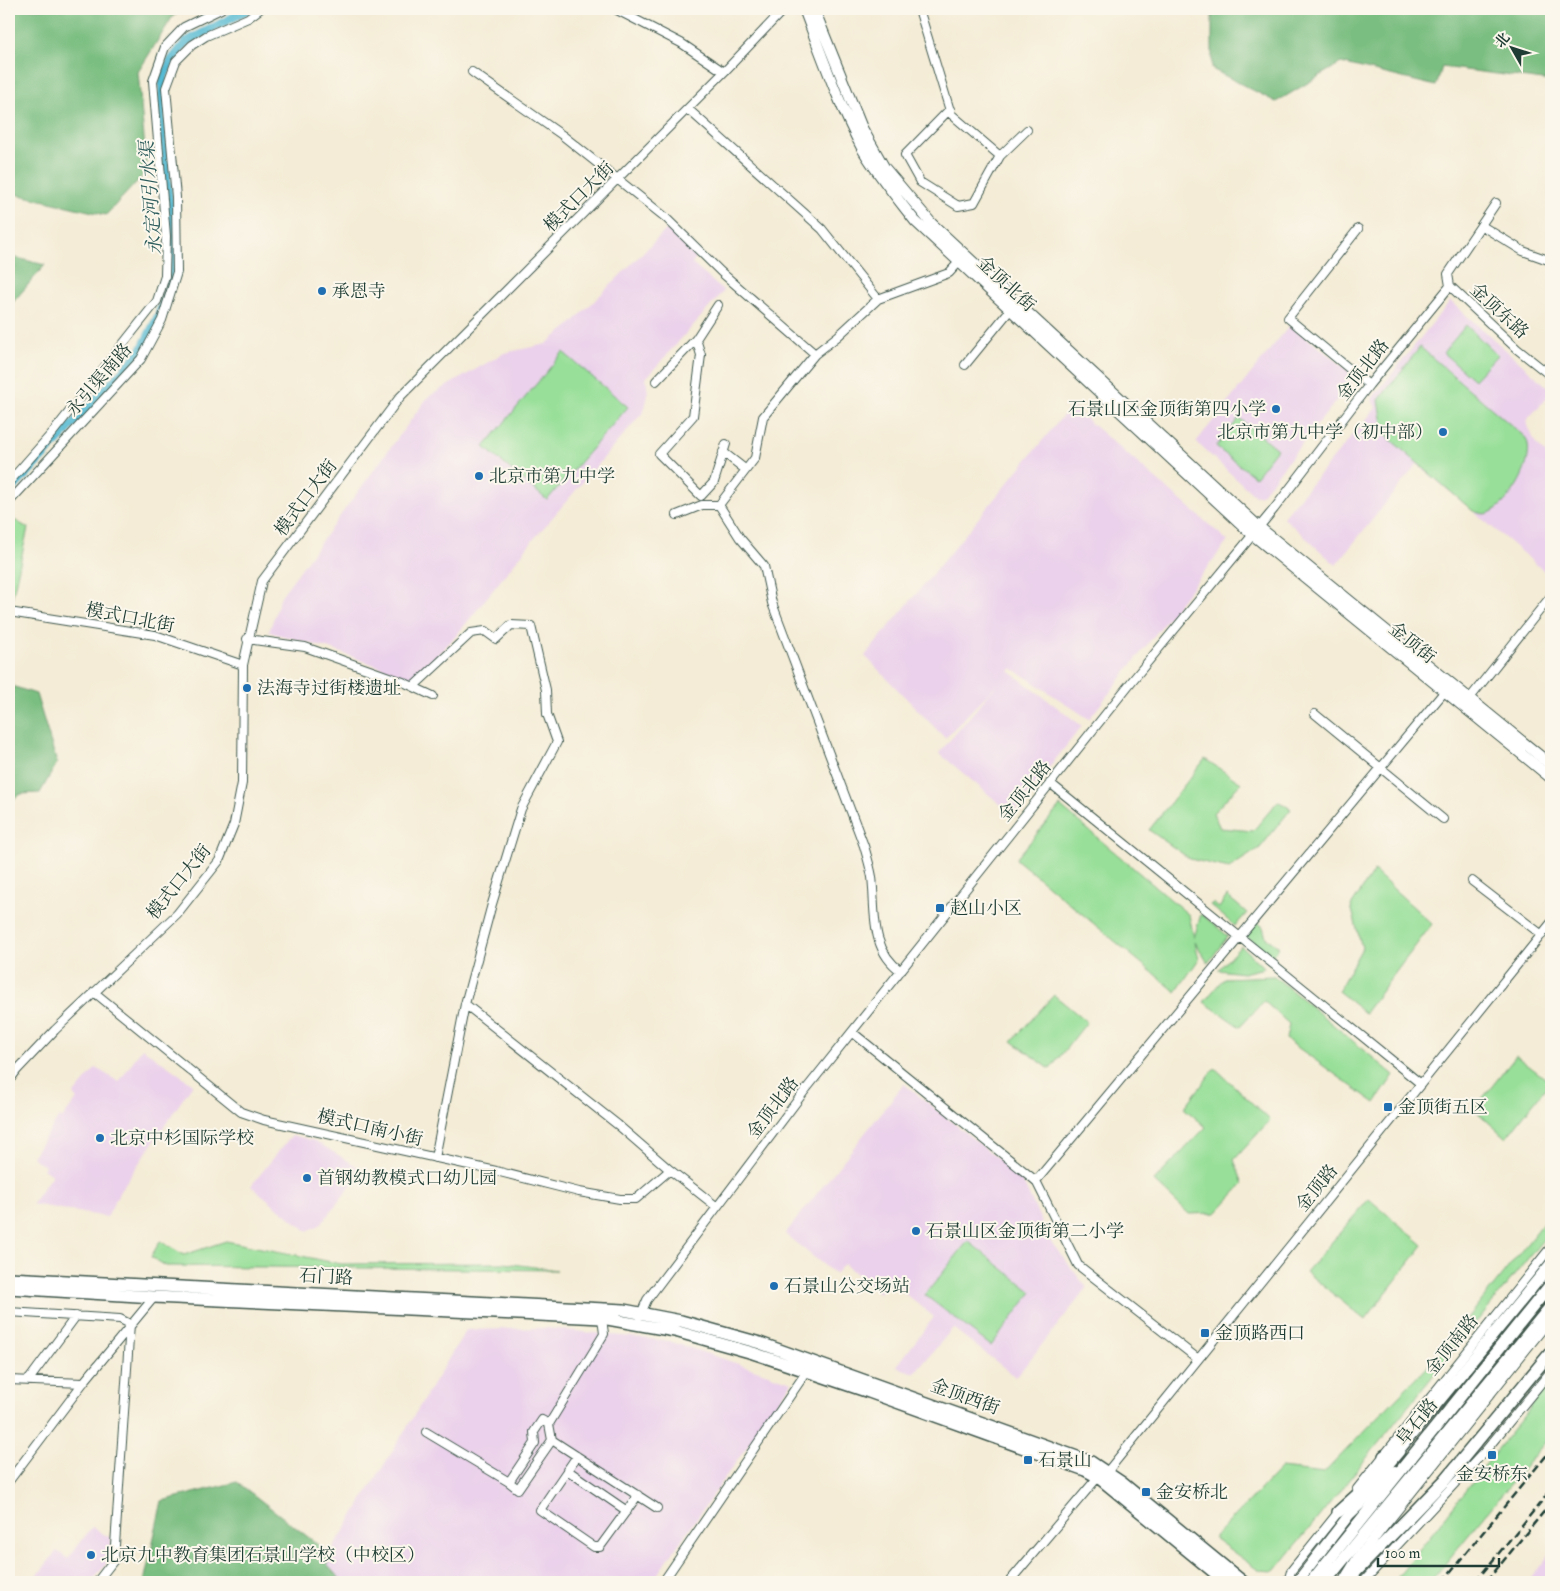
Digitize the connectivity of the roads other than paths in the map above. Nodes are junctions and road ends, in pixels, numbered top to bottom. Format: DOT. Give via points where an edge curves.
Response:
graph roads {
  1 [pos="221,9"];
  2 [pos="260,9"];
  3 [pos="615,9"];
  4 [pos="784,9"];
  5 [pos="804,9"];
  6 [pos="814,9"];
  7 [pos="919,9"];
  8 [pos="472,72"];
  9 [pos="724,72"];
  10 [pos="688,109"];
  11 [pos="950,109"];
  12 [pos="1027,130"];
  13 [pos="1000,156"];
  14 [pos="618,179"];
  15 [pos="1496,204"];
  16 [pos="1482,226"];
  17 [pos="1358,229"];
  18 [pos="962,259"];
  19 [pos="1551,261"];
  20 [pos="1450,286"];
  21 [pos="878,299"];
  22 [pos="718,305"];
  23 [pos="1010,310"];
  24 [pos="696,339"];
  25 [pos="815,354"];
  26 [pos="965,365"];
  27 [pos="1551,376"];
  28 [pos="656,381"];
  29 [pos="1370,385"];
  30 [pos="726,444"];
  31 [pos="723,452"];
  32 [pos="746,470"];
  33 [pos="9,482"];
  34 [pos="9,502"];
  35 [pos="719,505"];
  36 [pos="677,515"];
  37 [pos="1256,531"];
  38 [pos="1551,596"];
  39 [pos="9,612"];
  40 [pos="247,639"];
  41 [pos="243,665"];
  42 [pos="414,686"];
  43 [pos="1445,691"];
  44 [pos="434,696"];
  45 [pos="1470,698"];
  46 [pos="1315,714"];
  47 [pos="1551,765"];
  48 [pos="1381,769"];
  49 [pos="1551,778"];
  50 [pos="1050,783"];
  51 [pos="1443,819"];
  52 [pos="1472,881"];
  53 [pos="1551,923"];
  54 [pos="1542,935"];
  55 [pos="1238,936"];
  56 [pos="901,971"];
  57 [pos="94,992"];
  58 [pos="466,1004"];
  59 [pos="852,1032"];
  60 [pos="9,1081"];
  61 [pos="1421,1084"];
  62 [pos="436,1158"];
  63 [pos="670,1170"];
  64 [pos="1036,1181"];
  65 [pos="717,1207"];
  66 [pos="1551,1248"];
  67 [pos="1551,1264"];
  68 [pos="9,1278"];
  69 [pos="1551,1280"];
  70 [pos="1551,1284"];
  71 [pos="9,1288"];
  72 [pos="157,1292"];
  73 [pos="1551,1306"];
  74 [pos="12,1312"];
  75 [pos="641,1312"];
  76 [pos="76,1316"];
  77 [pos="602,1318"];
  78 [pos="1551,1318"];
  79 [pos="9,1321"];
  80 [pos="130,1324"];
  81 [pos="638,1324"];
  82 [pos="1551,1352"];
  83 [pos="1198,1359"];
  84 [pos="807,1371"];
  85 [pos="1551,1371"];
  86 [pos="9,1380"];
  87 [pos="28,1381"];
  88 [pos="83,1383"];
  89 [pos="549,1424"];
  90 [pos="426,1432"];
  91 [pos="552,1440"];
  92 [pos="1402,1447"];
  93 [pos="577,1456"];
  94 [pos="1384,1456"];
  95 [pos="1401,1465"];
  96 [pos="567,1470"];
  97 [pos="1103,1474"];
  98 [pos="9,1481"];
  99 [pos="509,1482"];
  100 [pos="638,1495"];
  101 [pos="657,1508"];
  102 [pos="627,1510"];
  103 [pos="1344,1514"];
  104 [pos="97,1582"];
  105 [pos="663,1582"];
  106 [pos="1009,1582"];
  107 [pos="1226,1582"];
  108 [pos="1243,1582"];
  109 [pos="1288,1582"];
  110 [pos="1297,1582"];
  111 [pos="1306,1582"];
  112 [pos="1311,1582"];
  113 [pos="1325,1582"];
  114 [pos="1345,1582"];
  115 [pos="1363,1582"];
  1 -- 33 [label="street" via="184,27 165,47 153,81 166,236 165,276 157,301 54,431"];
  2 -- 34 [label="street, 永引渠南路" via="248,18 192,44 176,62 166,88 176,197 177,272 162,320 141,359"];
  3 -- 9 [label="street" via="681,43"];
  4 -- 9 [label="street, 模式口大街"];
  5 -- 18 [label="main road, 金顶北街" via="845,114 884,183 915,221"];
  6 -- 18 [label="main road, 金顶北街" via="862,128 884,167"];
  7 -- 11 [label="street"];
  8 -- 14 [label="street"];
  9 -- 10 [label="street, 模式口大街"];
  10 -- 14 [label="street, 模式口大街"];
  10 -- 21 [label="street" via="822,229"];
  11 -- 13 [label="street" via="951,114"];
  11 -- 13 [label="street" via="905,155 920,182 958,206 974,203"];
  12 -- 13 [label="street"];
  14 -- 25 [label="street" via="665,217 721,272"];
  14 -- 40 [label="street, 模式口大街" via="400,397 262,581"];
  15 -- 16 [label="street"];
  16 -- 19 [label="street" via="1523,251"];
  16 -- 20 [label="street" via="1448,274"];
  17 -- 29 [label="street" via="1288,318"];
  18 -- 21 [label="street" via="949,273"];
  18 -- 23 [label="main road, 金顶北街"];
  18 -- 37 [label="main road, 金顶北街"];
  20 -- 27 [label="street, 金顶东路"];
  20 -- 29 [label="street, 金顶北路"];
  21 -- 25 [label="street"];
  22 -- 24 [label="street"];
  23 -- 26 [label="street"];
  23 -- 37 [label="main road, 金顶北街"];
  24 -- 28 [label="street"];
  24 -- 31 [label="street" via="701,355 693,416 659,454 701,496 714,482"];
  25 -- 32 [label="street" via="763,417 755,458"];
  29 -- 37 [label="street, 金顶北路"];
  30 -- 31 [label="street"];
  31 -- 32 [label="street"];
  32 -- 35 [label="street"];
  35 -- 36 [label="street" via="702,505"];
  35 -- 56 [label="street" via="740,538 764,566 772,603 864,846 872,877 876,936 888,960"];
  37 -- 43 [label="main road, 金顶街"];
  37 -- 45 [label="main road, 金顶街"];
  37 -- 50 [label="street, 金顶北路"];
  38 -- 45 [label="street"];
  39 -- 41 [label="street, 模式口北街" via="156,635"];
  40 -- 41 [label="street, 模式口大街"];
  40 -- 42 [label="street" via="305,647"];
  41 -- 57 [label="street, 模式口大街" via="242,783 234,824 219,861 176,914"];
  42 -- 44 [label="street"];
  42 -- 58 [label="street" via="471,633 485,631 496,639 511,624 531,626 546,690 547,714 557,742 521,810"];
  43 -- 48 [label="street"];
  43 -- 49 [label="main road, 金顶街"];
  45 -- 47 [label="main road, 金顶街"];
  46 -- 48 [label="street"];
  48 -- 51 [label="street"];
  48 -- 55 [label="street"];
  50 -- 55 [label="street"];
  50 -- 56 [label="street, 金顶北路"];
  52 -- 54 [label="street"];
  53 -- 54 [label="street, 金顶路"];
  54 -- 61 [label="street, 金顶路"];
  55 -- 61 [label="street"];
  55 -- 64 [label="street"];
  56 -- 59 [label="street, 金顶北路"];
  57 -- 60 [label="street, 模式口大街"];
  57 -- 62 [label="street, 模式口南小街" via="241,1112 264,1120"];
  58 -- 62 [label="street"];
  58 -- 63 [label="street"];
  59 -- 64 [label="street"];
  59 -- 65 [label="street, 金顶北路"];
  61 -- 83 [label="street, 金顶路"];
  62 -- 63 [label="street, 模式口南小街" via="620,1199 636,1199"];
  63 -- 65 [label="street"];
  64 -- 83 [label="street" via="1078,1265"];
  65 -- 75 [label="street, 金顶北路"];
  66 -- 94 [label="street, 金顶南路"];
  67 -- 92 [label="highway"];
  68 -- 72 [label="highway, 石门路"];
  69 -- 95 [label="main road, 金顶南路"];
  70 -- 112 [label="highway, 阜石路"];
  71 -- 72 [label="highway, 石门路"];
  72 -- 75 [label="highway, 石门路" via="466,1301"];
  72 -- 77 [label="highway, 石门路"];
  72 -- 80 [label="street"];
  73 -- 113 [label="highway, 阜石路"];
  74 -- 76 [label="street"];
  74 -- 79 [label="street"];
  75 -- 81 [label="street, 金顶北路"];
  75 -- 97 [label="highway, 金顶西街" via="750,1340 812,1361 1091,1462"];
  76 -- 80 [label="street" via="120,1319"];
  76 -- 87 [label="street"];
  77 -- 81 [label="highway, 石门路"];
  77 -- 89 [label="street" via="604,1334"];
  78 -- 114 [label="main road" via="1358,1558"];
  80 -- 88 [label="street"];
  80 -- 104 [label="street" via="114,1560"];
  81 -- 84 [label="highway, 金顶西街" via="675,1331"];
  82 -- 114 [label="highway" via="1445,1480"];
  83 -- 97 [label="street, 金顶路"];
  84 -- 97 [label="highway, 金顶西街"];
  84 -- 105 [label="street"];
  85 -- 115 [label="street" via="1486,1450"];
  86 -- 87 [label="street"];
  87 -- 88 [label="street"];
  88 -- 98 [label="street"];
  89 -- 91 [label="street"];
  89 -- 99 [label="street" via="542,1420 534,1432 535,1443"];
  90 -- 99 [label="street"];
  91 -- 93 [label="street"];
  91 -- 99 [label="street" via="518,1489"];
  92 -- 94 [label="highway"];
  92 -- 103 [label="highway"];
  93 -- 96 [label="street"];
  93 -- 100 [label="street"];
  94 -- 103 [label="street, 金顶南路"];
  95 -- 103 [label="main road"];
  95 -- 111 [label="main road, 金顶南路"];
  96 -- 102 [label="street"];
  96 -- 102 [label="street" via="540,1510 594,1547 600,1547"];
  97 -- 106 [label="street, 金顶路"];
  97 -- 107 [label="highway, 金顶西街"];
  97 -- 108 [label="highway, 金顶西街"];
  100 -- 101 [label="street"];
  100 -- 102 [label="street"];
  103 -- 109 [label="street, 金顶南路" via="1291,1571"];
  103 -- 110 [label="main road"];
}
